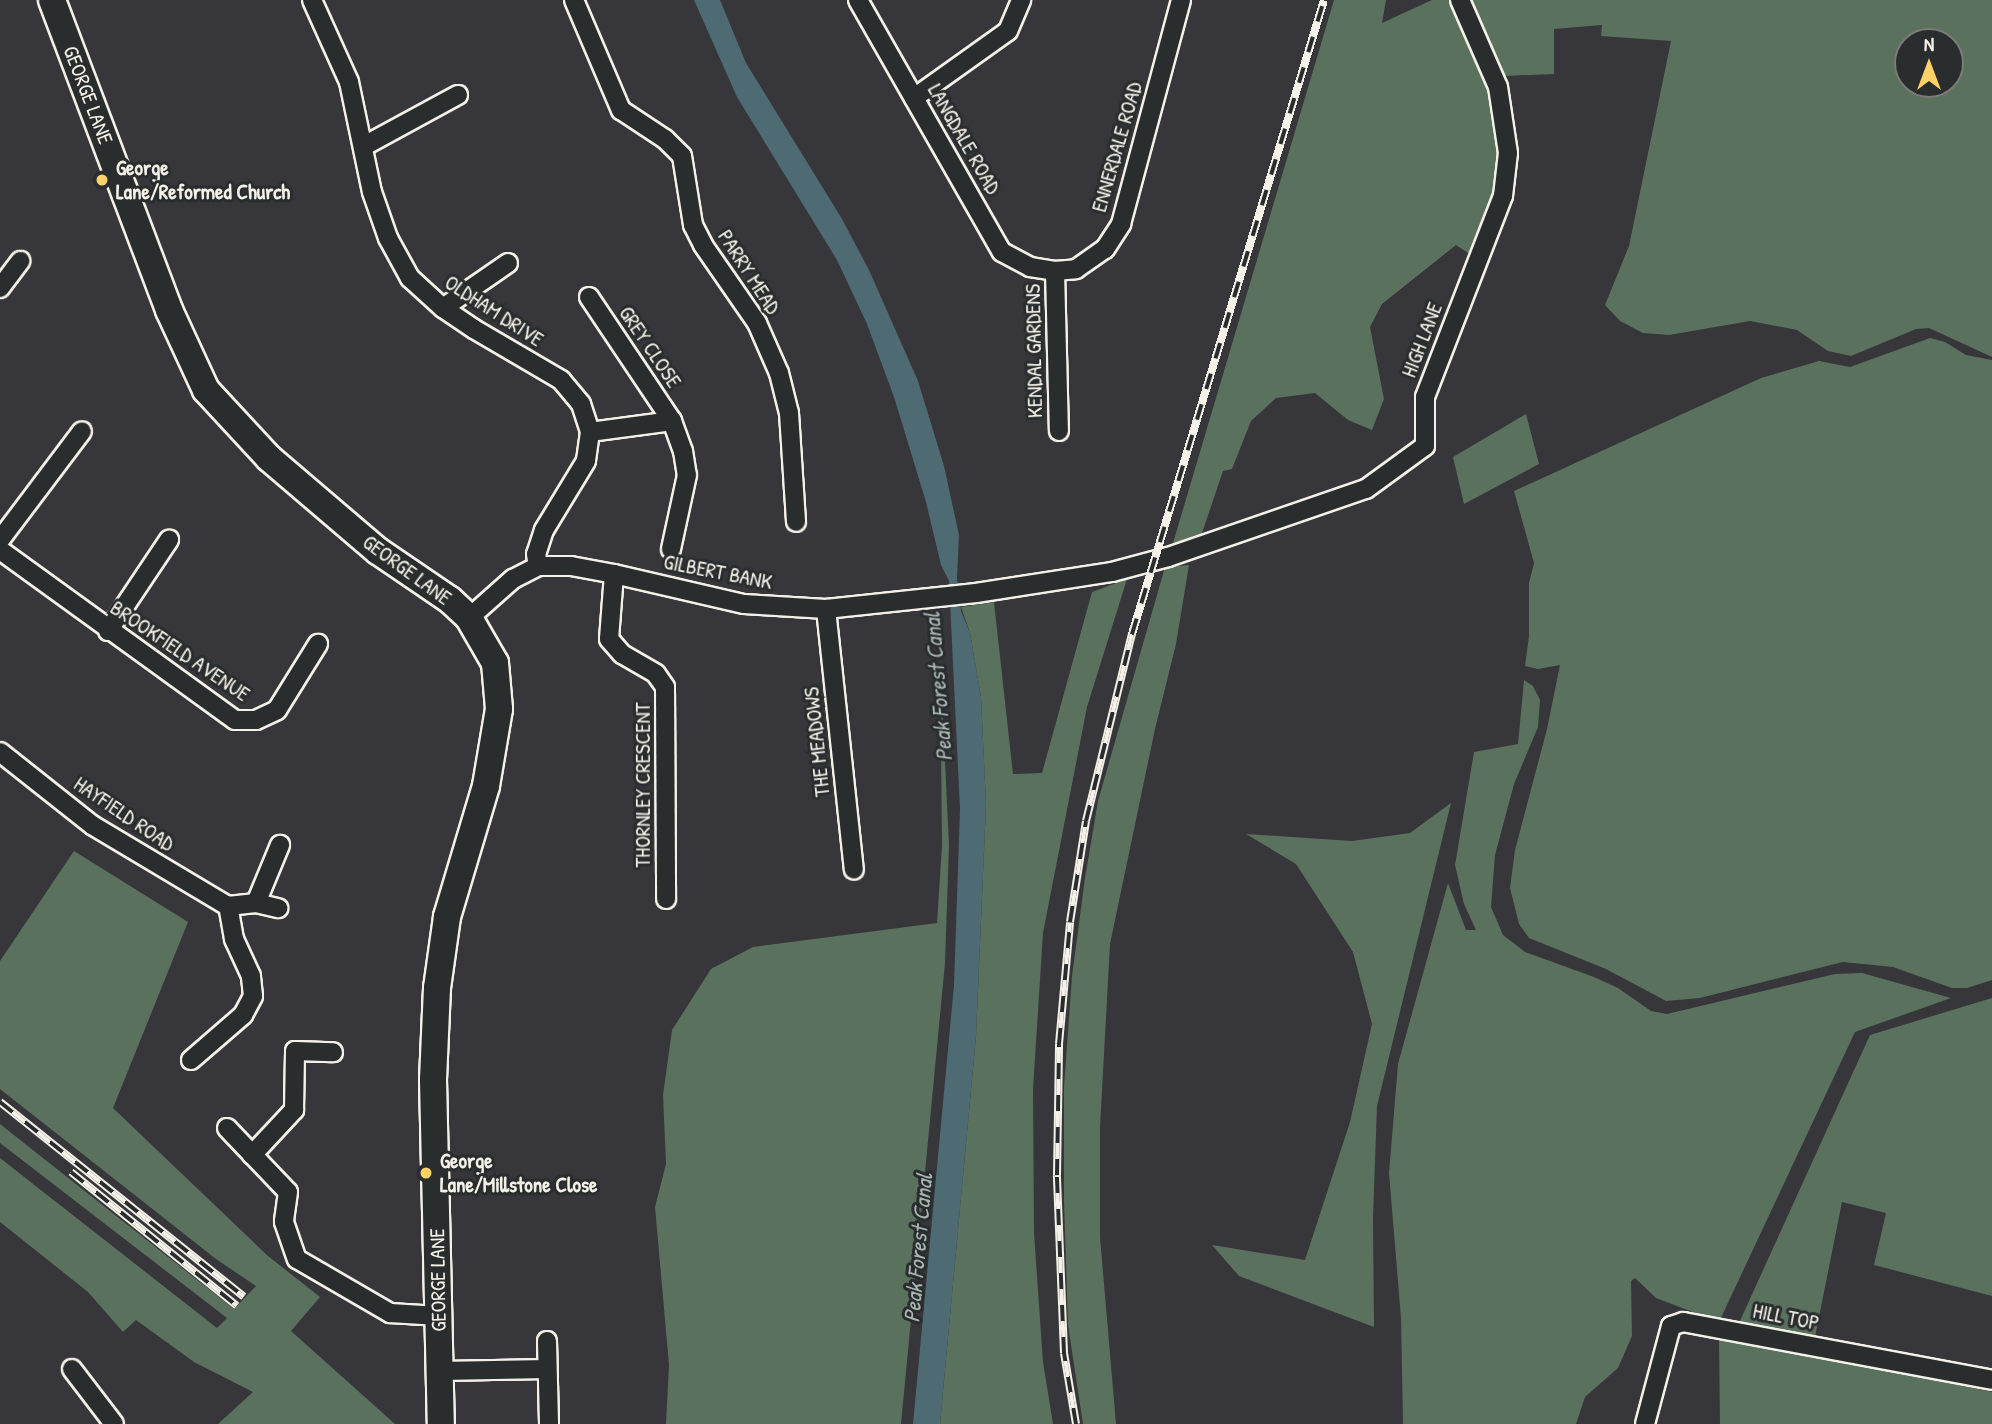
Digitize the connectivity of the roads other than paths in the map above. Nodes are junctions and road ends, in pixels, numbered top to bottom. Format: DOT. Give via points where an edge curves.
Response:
graph roads {
  1 [pos="52,0"];
  2 [pos="312,0"];
  3 [pos="574,0"];
  4 [pos="858,0"];
  5 [pos="1021,0"];
  6 [pos="1181,0"];
  7 [pos="1460,0"];
  8 [pos="457,95"];
  9 [pos="914,98"];
  10 [pos="364,146"];
  11 [pos="20,261"];
  12 [pos="508,263"];
  13 [pos="1055,271"];
  14 [pos="0,288"];
  15 [pos="589,297"];
  16 [pos="443,308"];
  17 [pos="672,421"];
  18 [pos="82,431"];
  19 [pos="1059,431"];
  20 [pos="590,432"];
  21 [pos="796,522"];
  22 [pos="0,540"];
  23 [pos="169,540"];
  24 [pos="671,548"];
  25 [pos="0,550"];
  26 [pos="538,566"];
  27 [pos="614,573"];
  28 [pos="976,593"];
  29 [pos="826,610"];
  30 [pos="469,618"];
  31 [pos="108,631"];
  32 [pos="318,644"];
  33 [pos="0,752"];
  34 [pos="280,845"];
  35 [pos="854,870"];
  36 [pos="666,899"];
  37 [pos="256,903"];
  38 [pos="228,906"];
  39 [pos="278,908"];
  40 [pos="333,1052"];
  41 [pos="191,1060"];
  42 [pos="226,1128"];
  43 [pos="253,1155"];
  44 [pos="439,1316"];
  45 [pos="547,1342"];
  46 [pos="72,1368"];
  47 [pos="547,1369"];
  48 [pos="440,1371"];
  49 [pos="1992,1380"];
  50 [pos="114,1424"];
  51 [pos="441,1424"];
  52 [pos="549,1424"];
  53 [pos="1645,1424"];
  1 -- 30 [label="main road, GEORGE LANE" via="169,310 206,390 269,458 378,551"];
  2 -- 10 [label="street, OLDHAM DRIVE" via="349,82"];
  3 -- 21 [label="street, PARRY MEAD" via="621,110 666,139 682,156 693,225 757,323 779,373 789,413"];
  4 -- 9 [label="street, LANGDALE ROAD"];
  5 -- 9 [label="street" via="1008,31"];
  6 -- 13 [label="street, ENNERDALE ROAD" via="1121,224 1105,249 1076,269"];
  7 -- 28 [label="street, HIGH LANE" via="1497,87 1508,153 1503,196 1425,397 1425,446 1366,489 1168,557 1112,572"];
  8 -- 10 [label="street"];
  9 -- 13 [label="street, LANGDALE ROAD" via="1002,252 1030,267"];
  10 -- 16 [label="street, OLDHAM DRIVE" via="372,192 388,238 410,278"];
  11 -- 14 [label="street"];
  12 -- 16 [label="street"];
  13 -- 19 [label="street, KENDAL GARDENS"];
  15 -- 17 [label="street, GREY CLOSE"];
  16 -- 20 [label="street, OLDHAM DRIVE" via="561,380 581,404"];
  17 -- 20 [label="street, GREY CLOSE"];
  17 -- 24 [label="street, GREY CLOSE" via="687,475"];
  18 -- 22 [label="street"];
  20 -- 26 [label="street" via="586,461 544,530 536,554"];
  23 -- 31 [label="street"];
  25 -- 31 [label="street, BROOKFIELD AVENUE"];
  26 -- 27 [label="street, GILBERT BANK"];
  26 -- 30 [label="street" via="513,579"];
  27 -- 29 [label="street, GILBERT BANK" via="744,604"];
  27 -- 36 [label="street, THORNLEY CRESCENT" via="610,639 622,654 656,674 666,687"];
  28 -- 29 [label="street, GILBERT BANK"];
  29 -- 35 [label="street, THE MEADOWS"];
  30 -- 44 [label="main road, GEORGE LANE" via="495,663 499,709 486,786 447,917 437,988 433,1080"];
  31 -- 32 [label="street, BROOKFIELD AVENUE" via="235,720 256,720 277,710"];
  33 -- 38 [label="street, HAYFIELD ROAD" via="92,825"];
  34 -- 37 [label="street"];
  37 -- 38 [label="street"];
  37 -- 39 [label="street"];
  38 -- 41 [label="street" via="253,996 243,1015"];
  40 -- 43 [label="street" via="295,1051 294,1110"];
  42 -- 43 [label="street"];
  43 -- 44 [label="street" via="288,1192 284,1222 297,1259 390,1313"];
  44 -- 48 [label="main road, GEORGE LANE"];
  45 -- 47 [label="street"];
  46 -- 50 [label="street"];
  47 -- 48 [label="street"];
  47 -- 52 [label="street"];
  48 -- 51 [label="main road, GEORGE LANE"];
  49 -- 53 [label="street, HILL TOP" via="1684,1322 1671,1326"];
}
